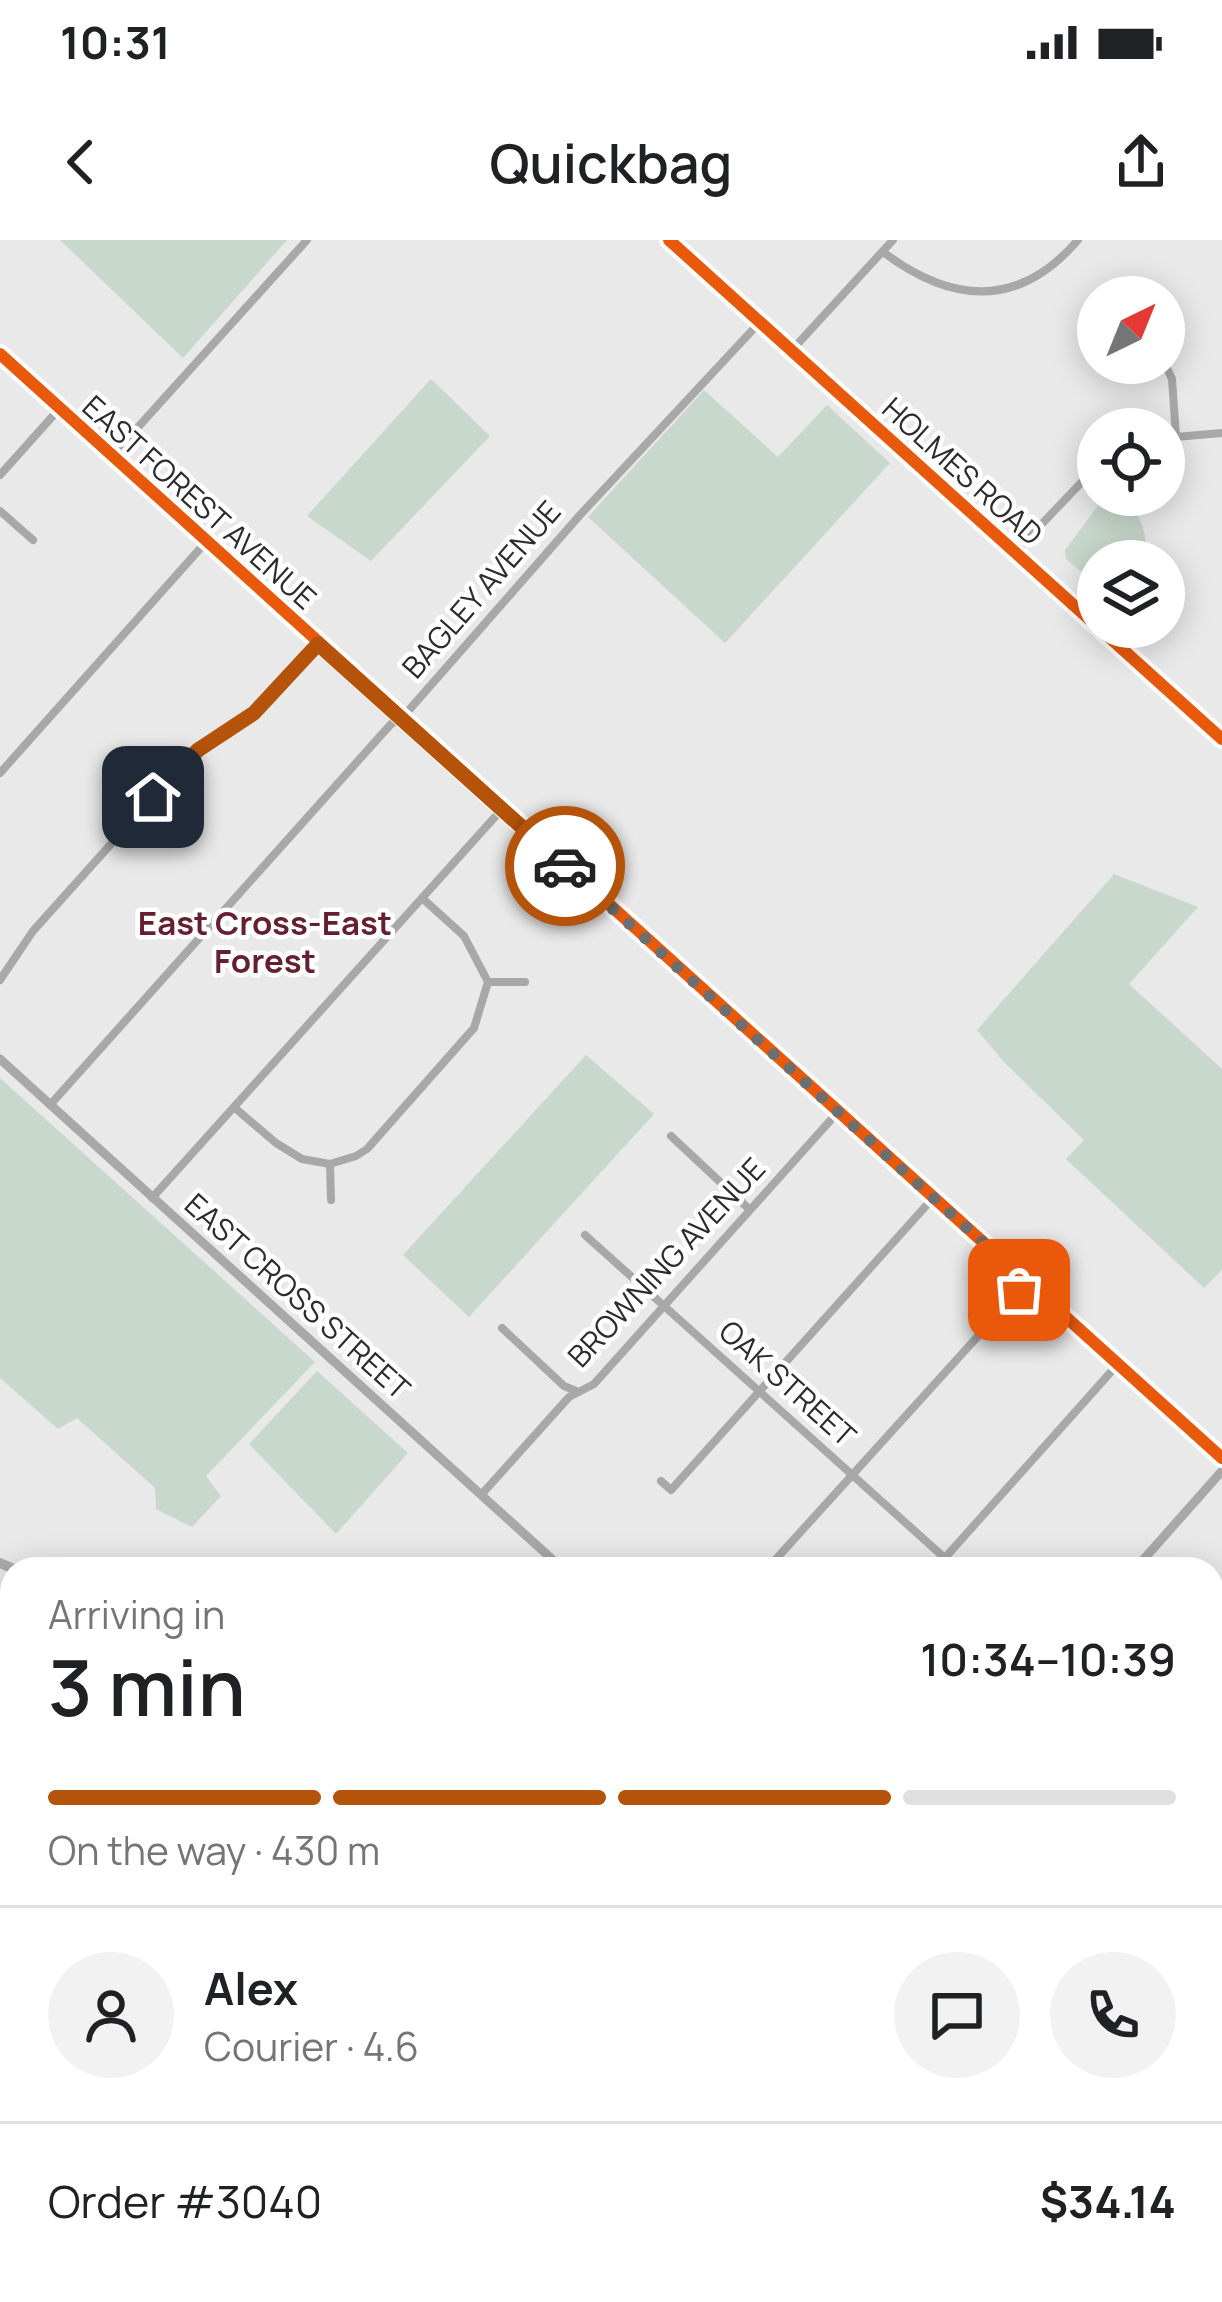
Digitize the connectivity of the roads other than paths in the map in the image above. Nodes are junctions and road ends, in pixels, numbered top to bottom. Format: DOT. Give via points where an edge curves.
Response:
graph roads {
  1 [pos="307,240"];
  2 [pos="669,240"];
  3 [pos="893,240"];
  4 [pos="1078,240"];
  5 [pos="883,252"];
  6 [pos="760,322"];
  7 [pos="792,350"];
  8 [pos="0,354"];
  9 [pos="60,408"];
  10 [pos="1222,433"];
  11 [pos="1185,435"];
  12 [pos="112,456"];
  13 [pos="0,476"];
  14 [pos="1077,487"];
  15 [pos="0,511"];
  16 [pos="33,540"];
  17 [pos="206,542"];
  18 [pos="1015,552"];
  19 [pos="318,644"];
  20 [pos="402,718"];
  21 [pos="1222,739"];
  22 [pos="0,773"];
  23 [pos="502,808"];
  24 [pos="422,898"];
  25 [pos="0,980"];
  26 [pos="488,982"];
  27 [pos="525,982"];
  28 [pos="0,1059"];
  29 [pos="50,1105"];
  30 [pos="235,1108"];
  31 [pos="838,1113"];
  32 [pos="671,1136"];
  33 [pos="330,1164"];
  34 [pos="933,1198"];
  35 [pos="152,1199"];
  36 [pos="331,1200"];
  37 [pos="750,1209"];
  38 [pos="585,1235"];
  39 [pos="1027,1282"];
  40 [pos="664,1306"];
  41 [pos="502,1328"];
  42 [pos="1118,1364"];
  43 [pos="576,1391"];
  44 [pos="760,1391"];
  45 [pos="1222,1458"];
  46 [pos="1222,1472"];
  47 [pos="853,1476"];
  48 [pos="661,1481"];
  49 [pos="481,1495"];
  50 [pos="549,1557"];
  51 [pos="777,1557"];
  52 [pos="943,1557"];
  53 [pos="945,1557"];
  54 [pos="1146,1557"];
  1 -- 12 [label="street"];
  2 -- 6 [label="street, HOLMES ROAD"];
  3 -- 5 [label="street"];
  4 -- 5 [label="street" via="1030,279 982,292 926,282"];
  5 -- 7 [label="street"];
  6 -- 7 [label="street, HOLMES ROAD"];
  6 -- 20 [label="street, BAGLEY AVENUE"];
  7 -- 18 [label="street, HOLMES ROAD"];
  8 -- 9 [label="street, EAST FOREST AVENUE"];
  9 -- 12 [label="street, EAST FOREST AVENUE"];
  9 -- 13 [label="street"];
  10 -- 11 [label="street"];
  12 -- 17 [label="street, EAST FOREST AVENUE"];
  14 -- 18 [label="street"];
  15 -- 16 [label="street"];
  17 -- 19 [label="street, EAST FOREST AVENUE"];
  17 -- 22 [label="street"];
  18 -- 21 [label="street, HOLMES ROAD"];
  19 -- 20 [label="street, EAST FOREST AVENUE"];
  19 -- 25 [label="street" via="254,713 181,766"];
  20 -- 23 [label="street, EAST FOREST AVENUE"];
  20 -- 29 [label="street, BAGLEY AVENUE"];
  23 -- 24 [label="street"];
  23 -- 31 [label="street, EAST FOREST AVENUE"];
  24 -- 26 [label="street" via="464,936"];
  24 -- 30 [label="street"];
  26 -- 27 [label="street"];
  26 -- 33 [label="street" via="459,1048 368,1148"];
  28 -- 29 [label="street, EAST CROSS STREET"];
  29 -- 35 [label="street, EAST CROSS STREET"];
  30 -- 33 [label="street" via="288,1152"];
  30 -- 35 [label="street"];
  31 -- 34 [label="street, EAST FOREST AVENUE"];
  31 -- 37 [label="street, BROWNING AVENUE"];
  32 -- 37 [label="street"];
  33 -- 36 [label="street"];
  34 -- 39 [label="street, EAST FOREST AVENUE"];
  34 -- 44 [label="street"];
  35 -- 49 [label="street, EAST CROSS STREET"];
  37 -- 40 [label="street, BROWNING AVENUE"];
  38 -- 40 [label="street, OAK STREET"];
  39 -- 42 [label="street, EAST FOREST AVENUE"];
  39 -- 47 [label="street"];
  40 -- 43 [label="street, BROWNING AVENUE" via="595,1384"];
  40 -- 44 [label="street, OAK STREET"];
  41 -- 43 [label="street"];
  42 -- 45 [label="street, EAST FOREST AVENUE"];
  42 -- 53 [label="street"];
  43 -- 49 [label="street, BROWNING AVENUE"];
  44 -- 47 [label="street, OAK STREET"];
  44 -- 48 [label="street" via="674,1493"];
  46 -- 54 [label="street"];
  47 -- 51 [label="street"];
  47 -- 52 [label="street, OAK STREET"];
  49 -- 50 [label="street, EAST CROSS STREET"];
}
